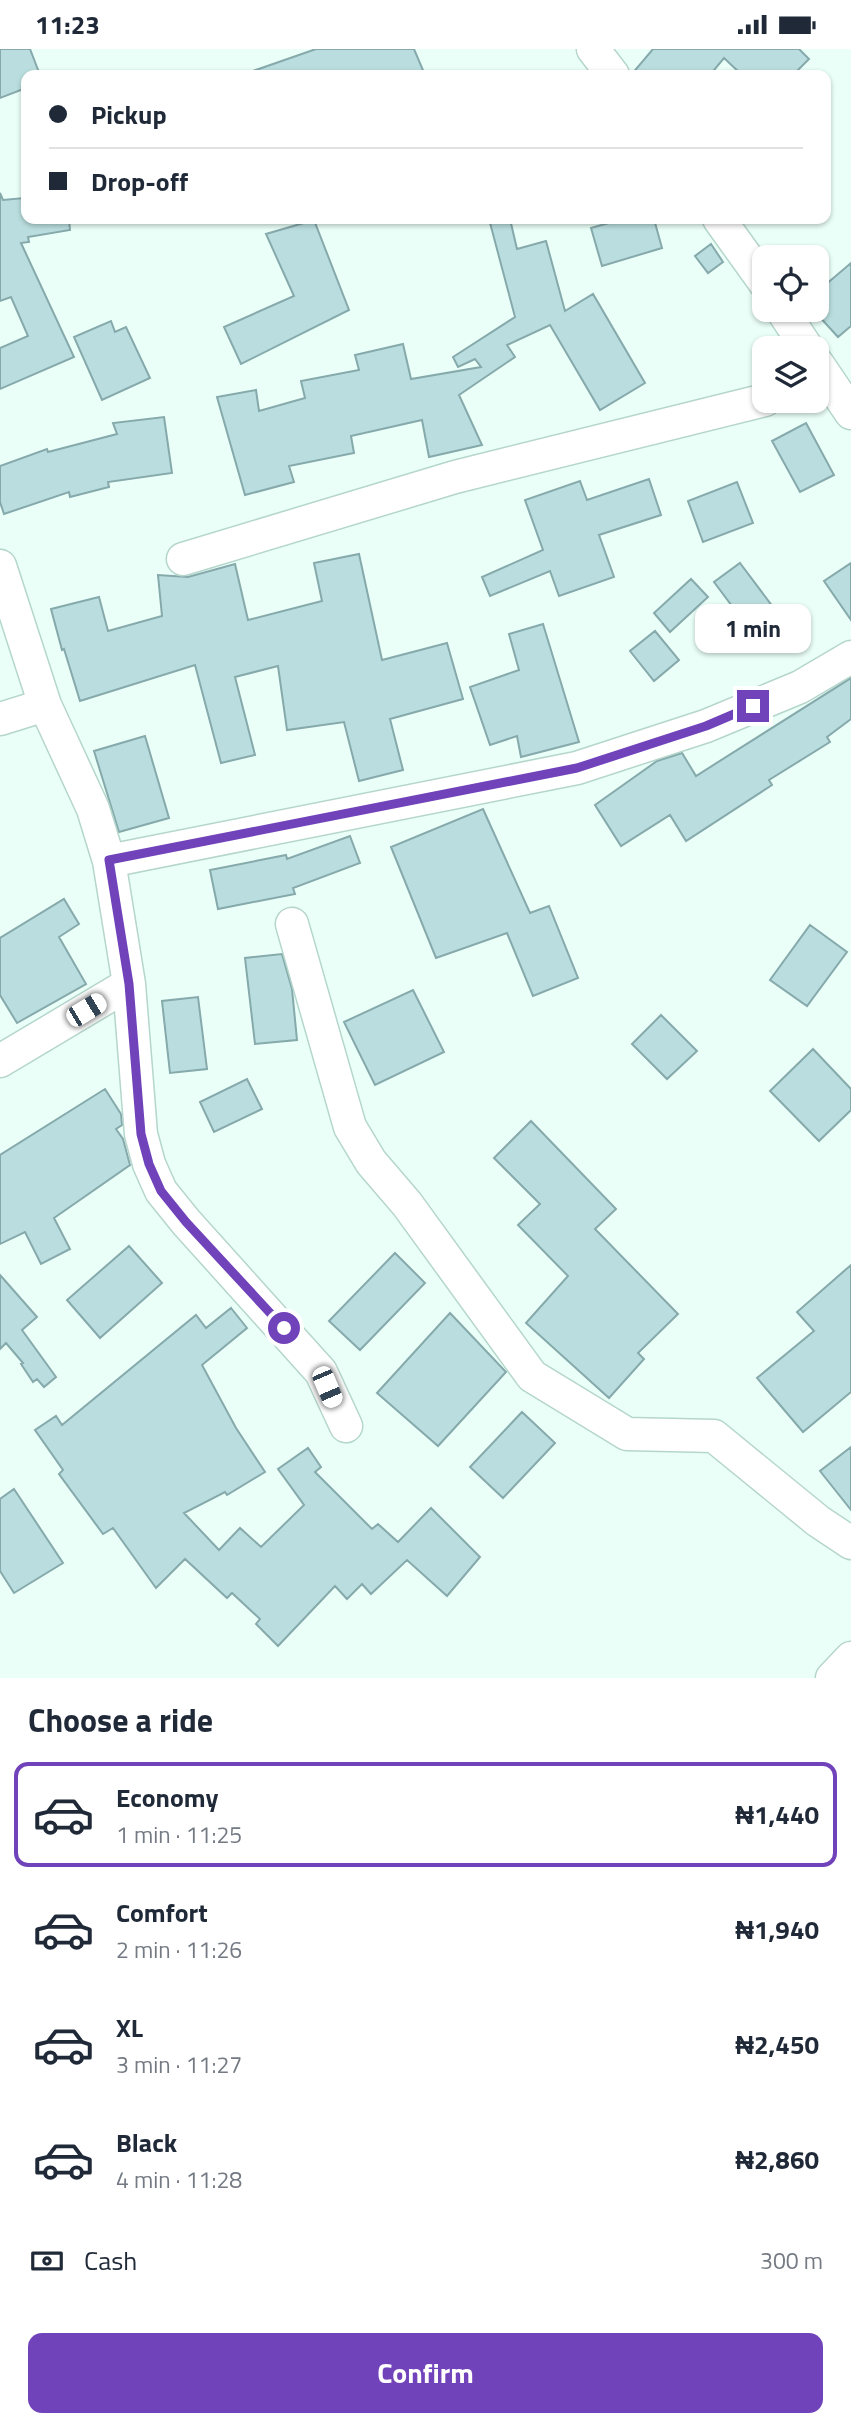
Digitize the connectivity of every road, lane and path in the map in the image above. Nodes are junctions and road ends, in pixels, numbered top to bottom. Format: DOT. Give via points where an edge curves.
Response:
graph roads {
  1 [pos="593,49"];
  2 [pos="609,70"];
  3 [pos="723,224"];
  4 [pos="752,265"];
  5 [pos="829,386"];
  6 [pos="752,403"];
  7 [pos="851,413"];
  8 [pos="183,559"];
  9 [pos="0,566"];
  10 [pos="851,657"];
  11 [pos="45,705"];
  12 [pos="0,719"];
  13 [pos="109,860"];
  14 [pos="292,924"];
  15 [pos="129,984"];
  16 [pos="0,1061"];
  17 [pos="346,1426"];
  18 [pos="851,1543"];
  19 [pos="851,1658"];
  20 [pos="832,1678"];
  1 -- 2 [label="street"];
  3 -- 4 [label="street"];
  5 -- 7 [label="street"];
  6 -- 8 [label="street" via="455,477"];
  9 -- 11 [label="street"];
  10 -- 13 [label="street" via="800,687 718,721 577,768"];
  11 -- 12 [label="street"];
  11 -- 13 [label="street" via="93,809"];
  13 -- 15 [label="street"];
  14 -- 18 [label="street" via="351,1127 371,1162 407,1204 532,1376 627,1434 714,1436"];
  15 -- 16 [label="street"];
  15 -- 17 [label="street" via="141,1134 161,1191 321,1372"];
  19 -- 20 [label="street"];
}
